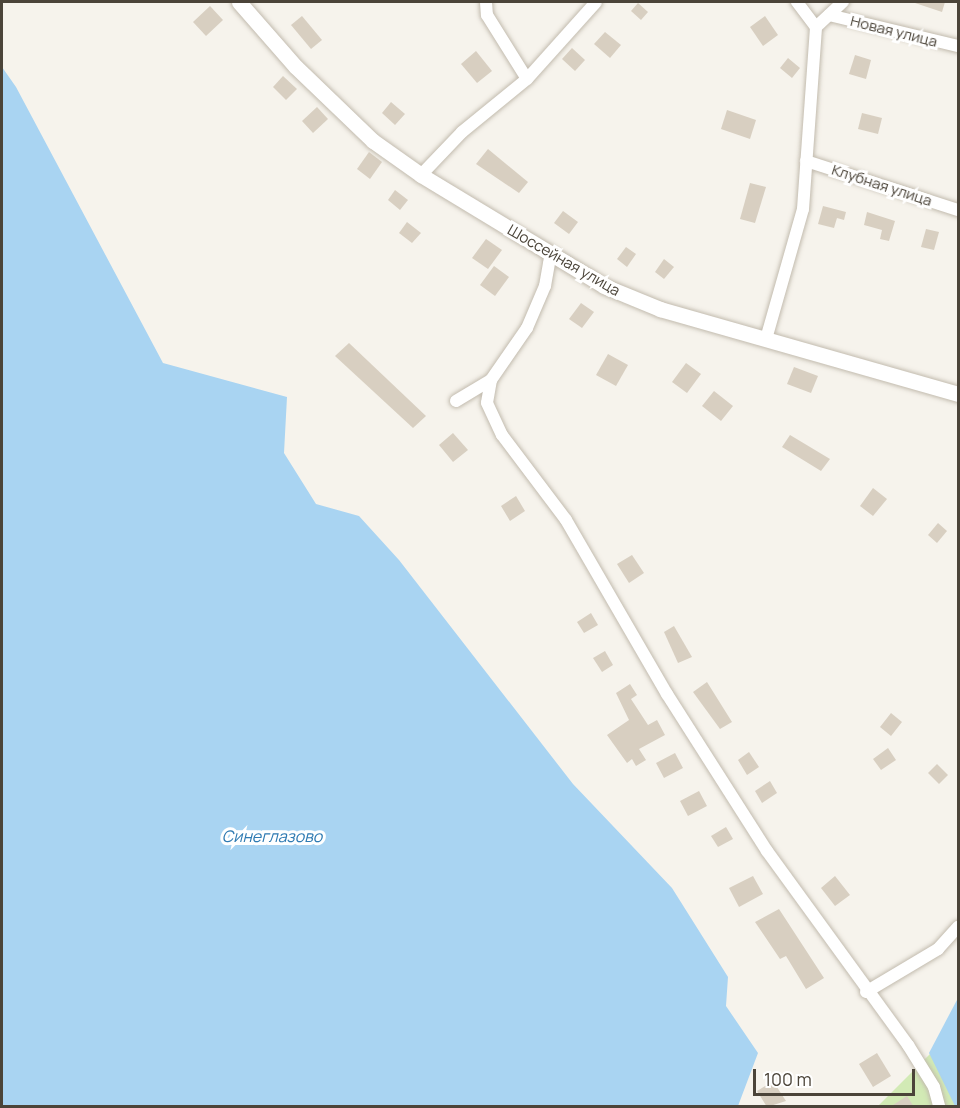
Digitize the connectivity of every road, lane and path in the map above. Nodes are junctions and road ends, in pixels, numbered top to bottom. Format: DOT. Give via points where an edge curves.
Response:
graph roads {
  1 [pos="239,2"];
  2 [pos="486,2"];
  3 [pos="596,2"];
  4 [pos="797,2"];
  5 [pos="843,2"];
  6 [pos="829,15"];
  7 [pos="816,27"];
  8 [pos="958,46"];
  9 [pos="526,79"];
  10 [pos="806,160"];
  11 [pos="421,175"];
  12 [pos="958,210"];
  13 [pos="551,253"];
  14 [pos="766,339"];
  15 [pos="491,380"];
  16 [pos="958,394"];
  17 [pos="456,401"];
  18 [pos="958,927"];
  19 [pos="866,992"];
  20 [pos="939,1107"];
  1 -- 11 [label="street, Шоссейная улица" via="336,108"];
  2 -- 9 [label="street" via="487,15"];
  3 -- 9 [label="street"];
  4 -- 7 [label="street"];
  5 -- 6 [label="street"];
  6 -- 7 [label="street"];
  6 -- 8 [label="street, Новая улица"];
  7 -- 10 [label="street"];
  9 -- 11 [label="street" via="462,132"];
  10 -- 12 [label="street, Клубная улица"];
  10 -- 14 [label="street" via="796,242"];
  11 -- 13 [label="street, Шоссейная улица"];
  13 -- 14 [label="street, Шоссейная улица" via="631,299"];
  13 -- 15 [label="street" via="538,306"];
  14 -- 16 [label="street, Шоссейная улица"];
  15 -- 17 [label="street"];
  15 -- 19 [label="street" via="487,403 502,435 566,520 667,694 761,841"];
  18 -- 19 [label="street" via="938,949"];
  19 -- 20 [label="street" via="908,1045 934,1087"];
}
